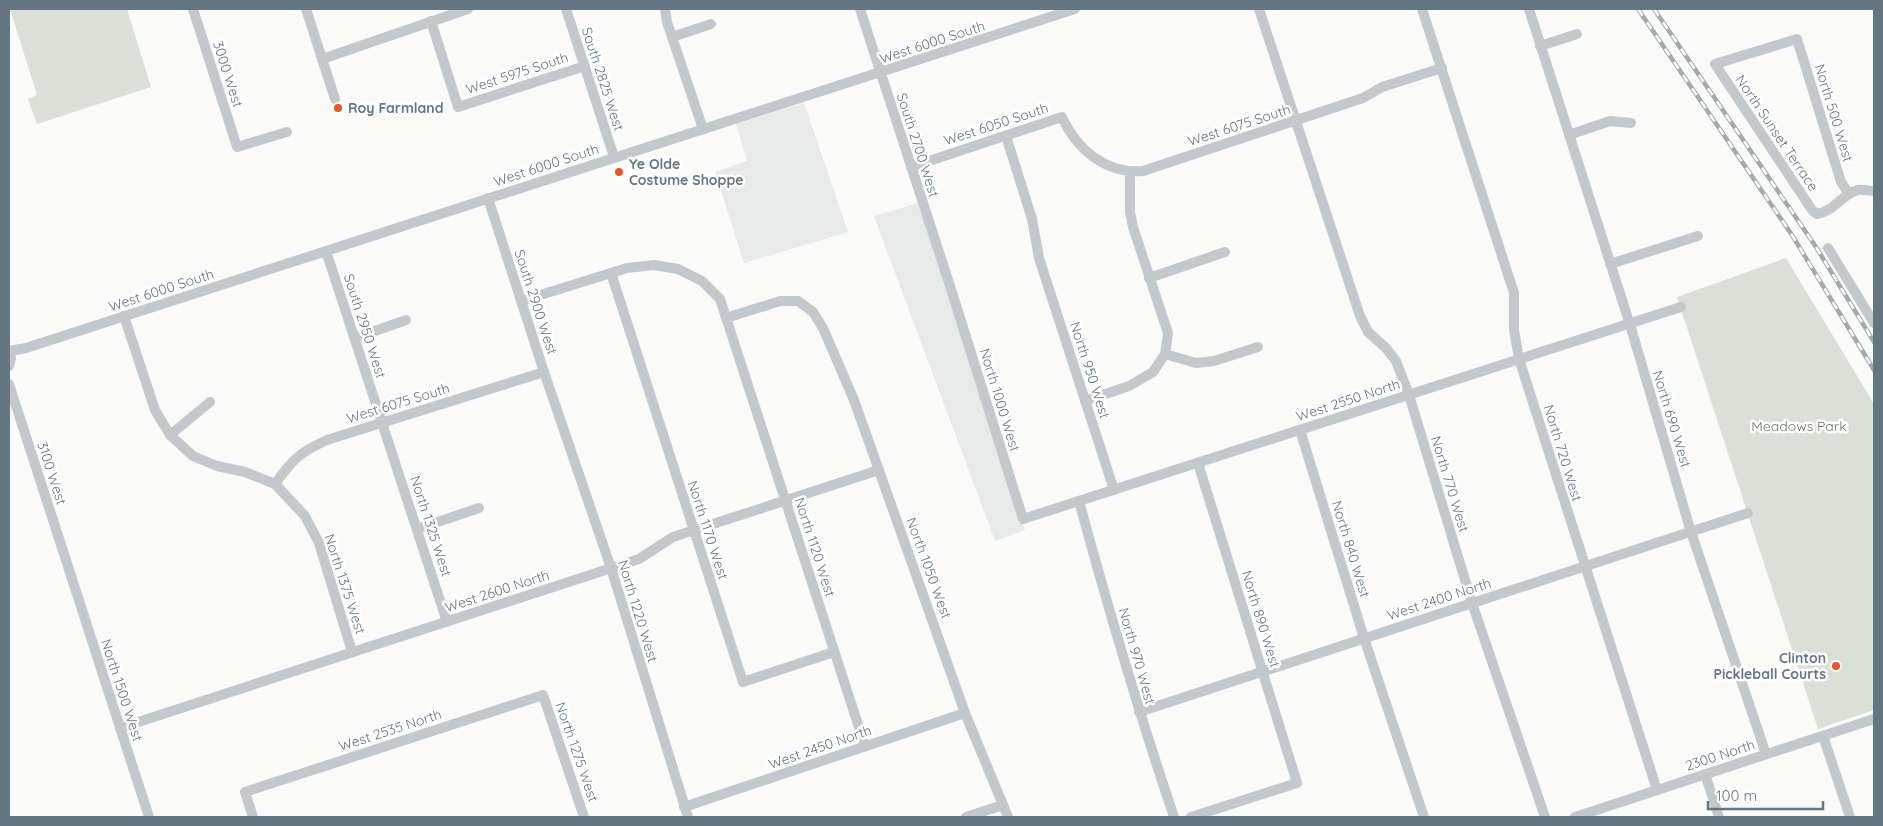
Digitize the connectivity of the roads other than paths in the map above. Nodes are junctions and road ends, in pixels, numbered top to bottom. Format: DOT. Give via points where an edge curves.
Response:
graph roads {
  1 [pos="193,9"];
  2 [pos="306,9"];
  3 [pos="468,9"];
  4 [pos="566,9"];
  5 [pos="665,9"];
  6 [pos="860,9"];
  7 [pos="1259,9"];
  8 [pos="1422,9"];
  9 [pos="1529,9"];
  10 [pos="1070,10"];
  11 [pos="431,21"];
  12 [pos="711,24"];
  13 [pos="1577,34"];
  14 [pos="672,37"];
  15 [pos="1540,46"];
  16 [pos="322,58"];
  17 [pos="1715,64"];
  18 [pos="585,66"];
  19 [pos="1442,68"];
  20 [pos="880,73"];
  21 [pos="336,99"];
  22 [pos="1062,118"];
  23 [pos="1296,121"];
  24 [pos="1631,123"];
  25 [pos="703,129"];
  26 [pos="287,132"];
  27 [pos="1569,135"];
  28 [pos="1006,136"];
  29 [pos="614,157"];
  30 [pos="912,167"];
  31 [pos="1130,172"];
  32 [pos="1874,191"];
  33 [pos="1849,194"];
  34 [pos="488,198"];
  35 [pos="1698,236"];
  36 [pos="1828,248"];
  37 [pos="326,251"];
  38 [pos="1225,252"];
  39 [pos="1610,264"];
  40 [pos="611,273"];
  41 [pos="1149,278"];
  42 [pos="951,289"];
  43 [pos="521,301"];
  44 [pos="1680,307"];
  45 [pos="124,316"];
  46 [pos="726,318"];
  47 [pos="406,320"];
  48 [pos="1874,323"];
  49 [pos="1629,324"];
  50 [pos="355,338"];
  51 [pos="1258,347"];
  52 [pos="1165,354"];
  53 [pos="9,356"];
  54 [pos="1519,360"];
  55 [pos="544,372"];
  56 [pos="9,384"];
  57 [pos="1409,395"];
  58 [pos="1085,401"];
  59 [pos="210,402"];
  60 [pos="559,414"];
  61 [pos="382,422"];
  62 [pos="1300,430"];
  63 [pos="170,436"];
  64 [pos="1198,463"];
  65 [pos="397,467"];
  66 [pos="879,470"];
  67 [pos="275,484"];
  68 [pos="1114,490"];
  69 [pos="785,500"];
  70 [pos="1079,501"];
  71 [pos="479,508"];
  72 [pos="1748,514"];
  73 [pos="1023,519"];
  74 [pos="417,529"];
  75 [pos="694,530"];
  76 [pos="1691,532"];
  77 [pos="1584,567"];
  78 [pos="611,568"];
  79 [pos="68,571"];
  80 [pos="1472,603"];
  81 [pos="448,622"];
  82 [pos="1364,638"];
  83 [pos="352,652"];
  84 [pos="834,652"];
  85 [pos="1262,671"];
  86 [pos="543,695"];
  87 [pos="1139,712"];
  88 [pos="966,713"];
  89 [pos="1874,719"];
  90 [pos="120,728"];
  91 [pos="1823,736"];
  92 [pos="865,746"];
  93 [pos="1766,754"];
  94 [pos="1705,774"];
  95 [pos="1657,790"];
  96 [pos="1003,805"];
  97 [pos="686,812"];
  98 [pos="1594,814"];
  99 [pos="148,817"];
  100 [pos="253,817"];
  101 [pos="584,817"];
  102 [pos="966,817"];
  103 [pos="1008,817"];
  104 [pos="1174,817"];
  105 [pos="1191,817"];
  106 [pos="1424,817"];
  107 [pos="1545,817"];
  108 [pos="1574,817"];
  109 [pos="1719,817"];
  110 [pos="1850,817"];
  1 -- 26 [label="street, 3000 West" via="237,147"];
  2 -- 16 [label="street"];
  3 -- 11 [label="street"];
  4 -- 18 [label="street, South 2825 West"];
  5 -- 14 [label="street"];
  6 -- 20 [label="street, South 2700 West"];
  7 -- 23 [label="street, North 770 West"];
  8 -- 19 [label="street, North 720 West"];
  9 -- 15 [label="street, North 690 West"];
  10 -- 20 [label="street, West 6000 South"];
  11 -- 16 [label="street"];
  11 -- 18 [label="street, West 5975 South" via="458,107"];
  12 -- 14 [label="street"];
  13 -- 15 [label="street"];
  14 -- 25 [label="street"];
  15 -- 27 [label="street, North 690 West"];
  16 -- 21 [label="street"];
  17 -- 33 [label="street, North Sunset Terrace" via="1812,210 1817,214 1824,213"];
  17 -- 33 [label="street, North 500 West" via="1797,39 1841,182"];
  18 -- 29 [label="street, South 2825 West"];
  19 -- 23 [label="street, West 6075 South"];
  19 -- 54 [label="street, North 720 West" via="1514,293 1514,330"];
  20 -- 25 [label="street, West 6000 South"];
  20 -- 30 [label="street, South 2700 West"];
  22 -- 28 [label="street, West 6050 South"];
  22 -- 31 [label="street, West 6075 South" via="1084,150 1100,162"];
  23 -- 31 [label="street, West 6075 South" via="1144,171"];
  23 -- 57 [label="street, North 770 West" via="1360,316 1368,332 1396,361"];
  24 -- 27 [label="street" via="1610,121"];
  25 -- 29 [label="street, West 6000 South"];
  27 -- 39 [label="street, North 690 West"];
  28 -- 30 [label="street, West 6050 South"];
  28 -- 58 [label="street, North 950 West" via="1032,219 1039,258"];
  29 -- 34 [label="street, West 6000 South"];
  30 -- 42 [label="street, South 2700 West"];
  31 -- 41 [label="street" via="1130,212"];
  32 -- 33 [label="street" via="1859,190"];
  34 -- 37 [label="street, West 6000 South"];
  34 -- 43 [label="street, South 2900 West"];
  35 -- 39 [label="street"];
  36 -- 48 [label="street"];
  37 -- 45 [label="street, West 6000 South"];
  37 -- 50 [label="street, South 2950 West"];
  38 -- 41 [label="street"];
  39 -- 49 [label="street, North 690 West"];
  40 -- 43 [label="street"];
  40 -- 46 [label="street, North 1120 West" via="654,265 678,269 702,281 720,299"];
  40 -- 75 [label="street, North 1170 West"];
  41 -- 52 [label="street" via="1168,333"];
  42 -- 73 [label="street, North 1000 West"];
  43 -- 55 [label="street, South 2900 West"];
  44 -- 49 [label="street, West 2550 North"];
  45 -- 53 [label="street, West 6000 South"];
  45 -- 63 [label="street" via="155,410"];
  46 -- 66 [label="street, North 1050 West" via="780,301 798,301 813,312 854,400"];
  46 -- 69 [label="street, North 1120 West"];
  47 -- 50 [label="street"];
  49 -- 54 [label="street, West 2550 North"];
  49 -- 76 [label="street, North 690 West"];
  50 -- 61 [label="street, South 2950 West"];
  51 -- 52 [label="street" via="1214,361 1196,363"];
  52 -- 58 [label="street" via="1153,372 1129,386"];
  54 -- 57 [label="street, West 2550 North"];
  54 -- 77 [label="street, North 720 West"];
  55 -- 60 [label="street, South 2900 West"];
  55 -- 61 [label="street, West 6075 South"];
  56 -- 79 [label="street, 3100 West"];
  57 -- 62 [label="street, West 2550 North"];
  57 -- 80 [label="street, North 770 West"];
  58 -- 68 [label="street, North 950 West"];
  59 -- 63 [label="street"];
  60 -- 78 [label="street, North 1220 West"];
  61 -- 65 [label="street, South 2950 West"];
  61 -- 67 [label="street, West 6075 South" via="306,449 291,461"];
  62 -- 64 [label="street, West 2550 North"];
  62 -- 82 [label="street, North 840 West"];
  63 -- 67 [label="street" via="192,456"];
  64 -- 68 [label="street, West 2550 North"];
  64 -- 85 [label="street, North 890 West"];
  65 -- 74 [label="street, North 1325 West"];
  66 -- 69 [label="street, West 2600 North"];
  66 -- 88 [label="street, North 1050 West"];
  67 -- 83 [label="street, North 1375 West" via="305,516 319,543"];
  68 -- 70 [label="street, West 2550 North"];
  69 -- 75 [label="street, West 2600 North"];
  69 -- 84 [label="street, North 1120 West"];
  70 -- 73 [label="street, West 2550 North"];
  70 -- 87 [label="street, North 970 West"];
  71 -- 74 [label="street"];
  72 -- 76 [label="street, West 2400 North"];
  74 -- 81 [label="street, North 1325 West"];
  75 -- 78 [label="street, West 2600 North" via="673,537 639,559"];
  75 -- 84 [label="street, North 1170 West" via="743,682"];
  76 -- 77 [label="street, West 2400 North"];
  76 -- 93 [label="street, North 690 West"];
  77 -- 80 [label="street, West 2400 North"];
  77 -- 95 [label="street, North 720 West"];
  78 -- 81 [label="street, West 2600 North"];
  78 -- 97 [label="street, North 1220 West"];
  79 -- 90 [label="street, North 1500 West"];
  80 -- 82 [label="street, West 2400 North"];
  80 -- 107 [label="street, North 770 West"];
  81 -- 83 [label="street, West 2600 North"];
  82 -- 85 [label="street, West 2400 North"];
  82 -- 106 [label="street, North 840 West"];
  83 -- 90 [label="street, West 2600 North"];
  84 -- 92 [label="street, North 1120 West"];
  85 -- 87 [label="street, West 2400 North"];
  85 -- 105 [label="street, North 890 West" via="1297,783"];
  86 -- 100 [label="street, West 2535 North" via="245,792"];
  86 -- 101 [label="street, North 1275 West"];
  87 -- 104 [label="street, North 970 West"];
  88 -- 92 [label="street, West 2450 North"];
  88 -- 96 [label="street, North 1050 West"];
  89 -- 91 [label="street, 2300 North"];
  90 -- 99 [label="street, North 1500 West"];
  91 -- 93 [label="street, 2300 North"];
  91 -- 110 [label="street"];
  92 -- 97 [label="street, West 2450 North"];
  93 -- 94 [label="street, 2300 North"];
  94 -- 95 [label="street, 2300 North"];
  94 -- 109 [label="street"];
  95 -- 98 [label="street, 2300 North"];
  96 -- 102 [label="street"];
  96 -- 103 [label="street, North 1050 West"];
  98 -- 108 [label="street, 2300 North"];
}
